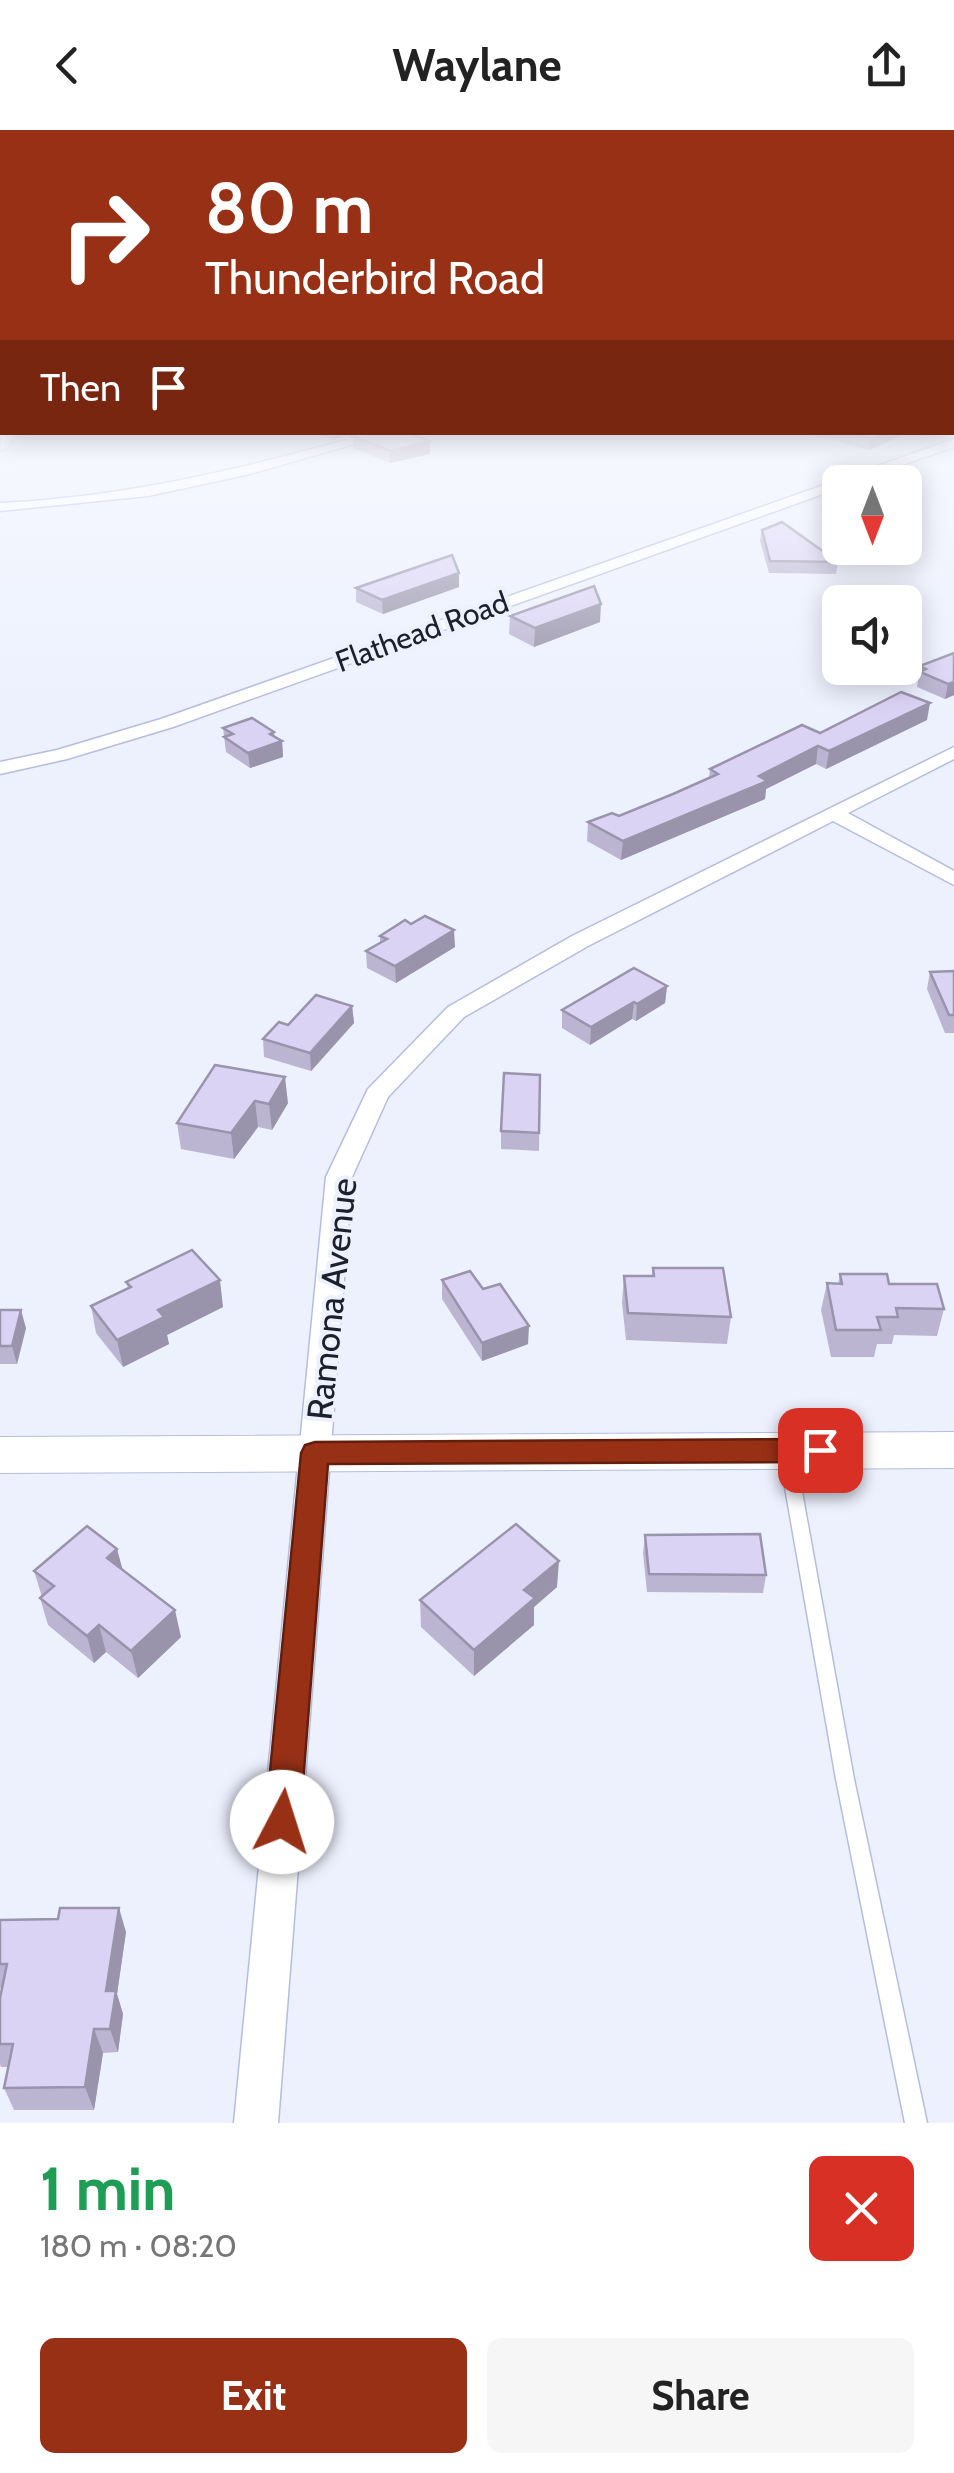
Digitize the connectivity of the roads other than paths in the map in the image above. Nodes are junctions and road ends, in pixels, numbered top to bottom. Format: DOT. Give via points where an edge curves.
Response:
graph roads {
  1 [pos="765,510"];
  2 [pos="954,752"];
  3 [pos="0,768"];
  4 [pos="833,814"];
  5 [pos="954,878"];
  6 [pos="787,1450"];
  7 [pos="954,1450"];
  8 [pos="315,1453"];
  9 [pos="0,1454"];
  10 [pos="256,2123"];
  11 [pos="916,2123"];
  1 -- 3 [label="street, Flathead Road" via="132,734"];
  2 -- 4 [label="street, Ramona Avenue"];
  4 -- 5 [label="street"];
  4 -- 8 [label="street, Ramona Avenue" via="580,941 456,1012 378,1094 340,1177"];
  6 -- 7 [label="main road"];
  6 -- 8 [label="main road"];
  6 -- 11 [label="lane"];
  8 -- 9 [label="main road"];
  8 -- 10 [label="street, Ramona Avenue"];
}
